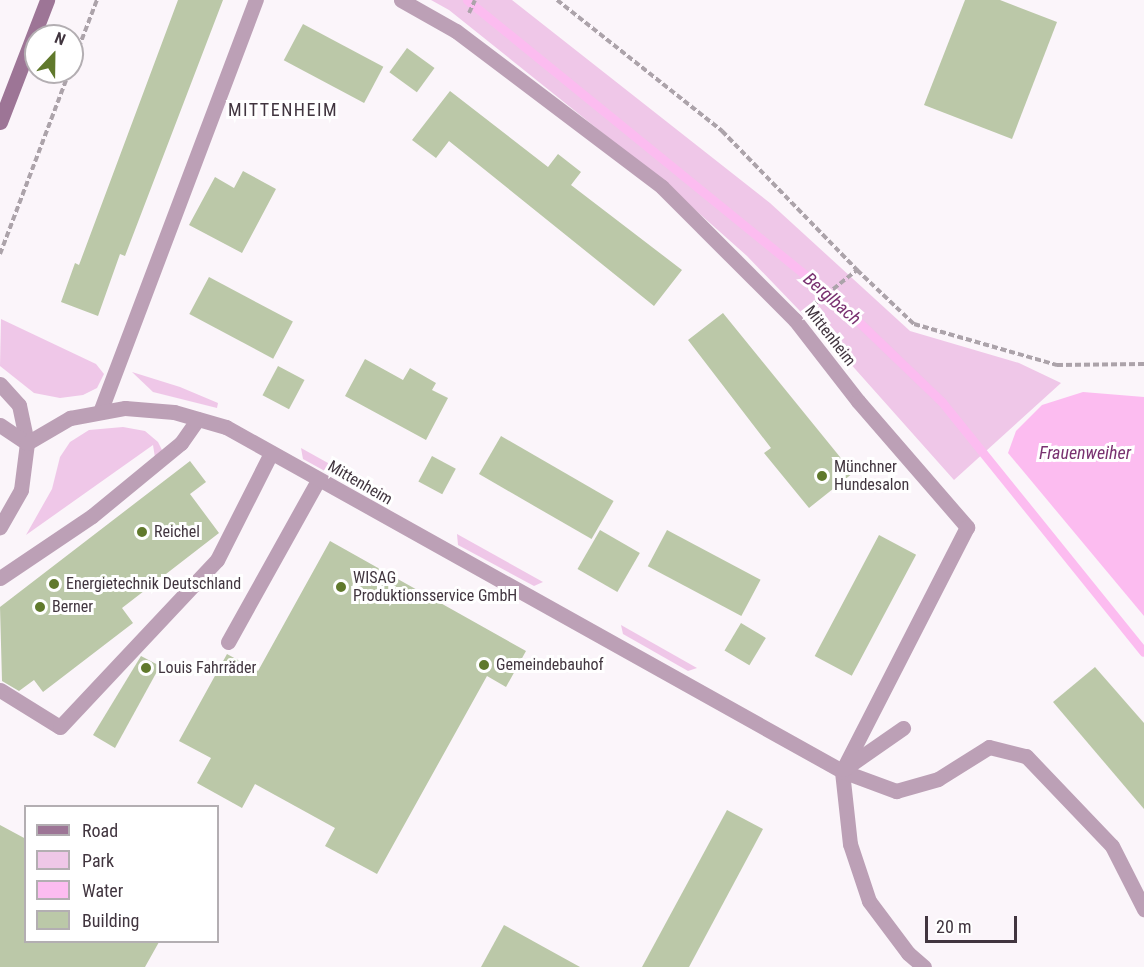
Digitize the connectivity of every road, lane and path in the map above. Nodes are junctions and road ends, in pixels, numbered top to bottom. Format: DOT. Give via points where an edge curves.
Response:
graph roads {
  1 [pos="47,0"];
  2 [pos="97,0"];
  3 [pos="256,0"];
  4 [pos="401,0"];
  5 [pos="475,0"];
  6 [pos="557,0"];
  7 [pos="471,9"];
  8 [pos="84,34"];
  9 [pos="64,84"];
  10 [pos="0,122"];
  11 [pos="0,254"];
  12 [pos="856,270"];
  13 [pos="817,302"];
  14 [pos="1144,364"];
  15 [pos="0,384"];
  16 [pos="100,412"];
  17 [pos="198,419"];
  18 [pos="0,425"];
  19 [pos="27,443"];
  20 [pos="271,453"];
  21 [pos="318,480"];
  22 [pos="0,526"];
  23 [pos="0,578"];
  24 [pos="228,642"];
  25 [pos="0,690"];
  26 [pos="903,728"];
  27 [pos="842,771"];
  28 [pos="1144,909"];
  29 [pos="924,967"];
  1 -- 10 [label="main road"];
  2 -- 8 [label="path"];
  3 -- 16 [label="street"];
  4 -- 27 [label="street, Mittenheim" via="456,30 662,187 795,320 858,401 967,527"];
  5 -- 7 [label="path"];
  6 -- 12 [label="path" via="722,131"];
  9 -- 11 [label="path"];
  12 -- 13 [label="path"];
  12 -- 14 [label="path" via="914,324 1057,365"];
  15 -- 19 [label="street" via="19,405"];
  16 -- 17 [label="street, Mittenheim" via="125,408 174,412"];
  16 -- 19 [label="street, Mittenheim" via="70,418"];
  17 -- 20 [label="street, Mittenheim" via="226,427"];
  17 -- 23 [label="street" via="181,443 92,516"];
  18 -- 19 [label="street"];
  19 -- 22 [label="street" via="19,497"];
  20 -- 21 [label="street, Mittenheim"];
  20 -- 25 [label="street" via="217,560 60,727"];
  21 -- 24 [label="street"];
  21 -- 27 [label="street, Mittenheim"];
  26 -- 27 [label="street"];
  27 -- 28 [label="street" via="896,791 938,779 989,747 1026,756 1112,846"];
  27 -- 29 [label="street" via="850,844 869,900 908,953"];
}
